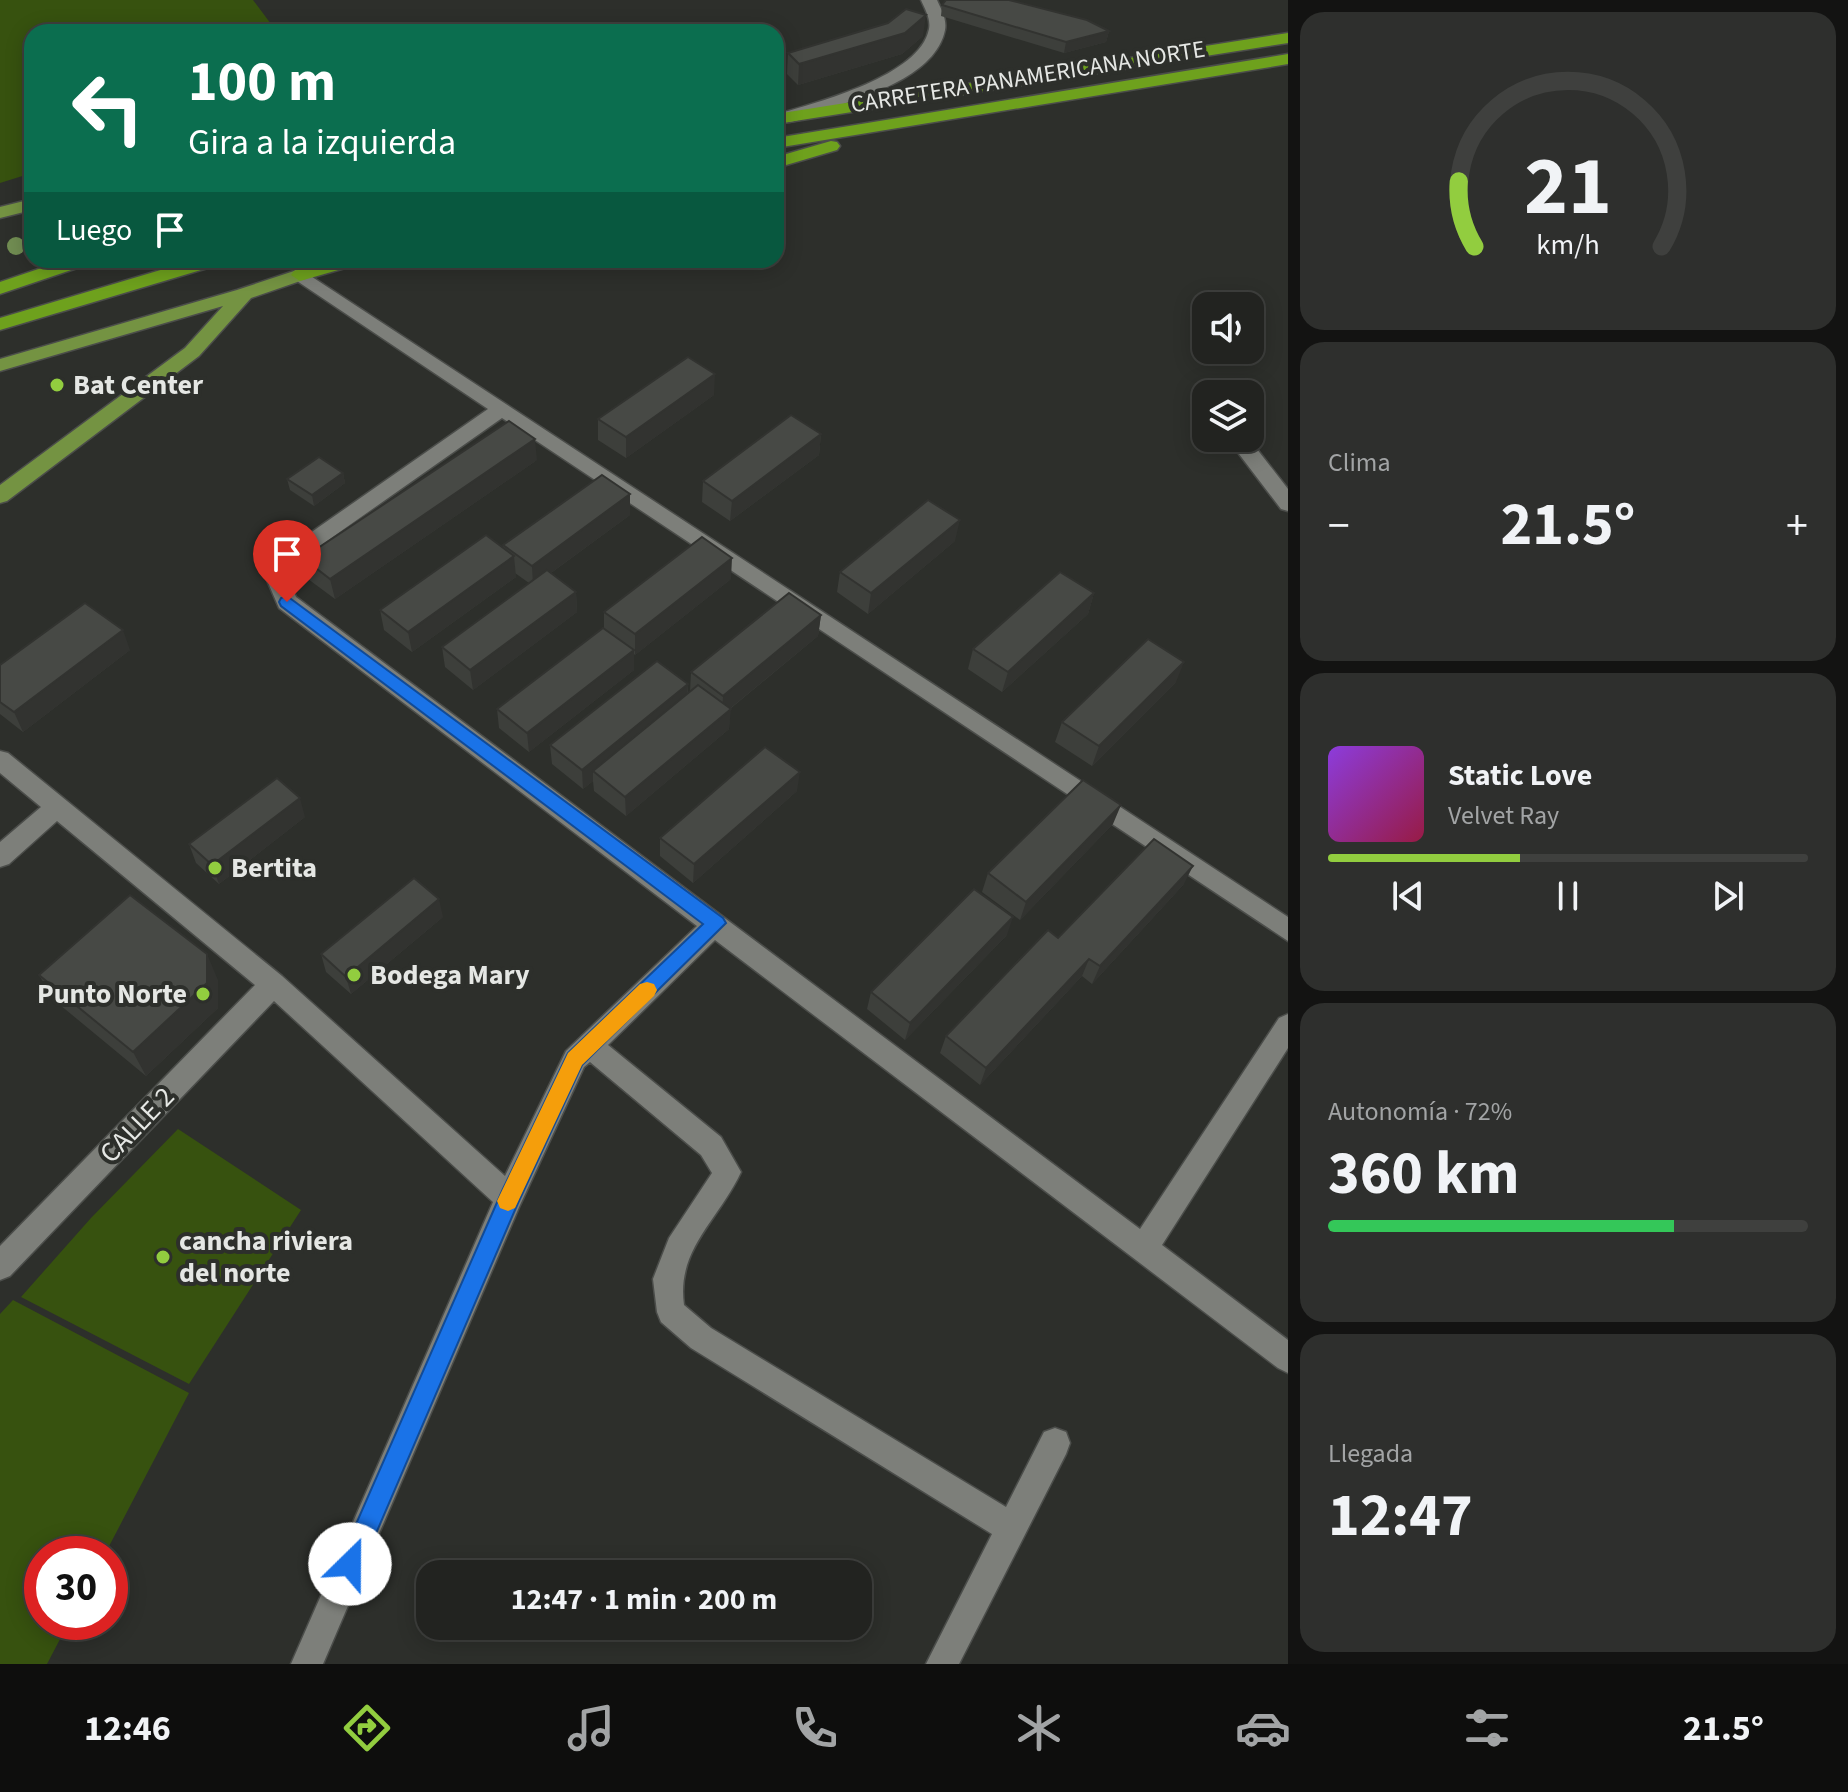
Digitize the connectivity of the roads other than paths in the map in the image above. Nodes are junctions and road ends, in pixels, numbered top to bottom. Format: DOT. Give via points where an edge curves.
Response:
graph roads {
  1 [pos="929,0"];
  2 [pos="1288,38"];
  3 [pos="1288,59"];
  4 [pos="784,117"];
  5 [pos="784,118"];
  6 [pos="918,119"];
  7 [pos="784,142"];
  8 [pos="784,161"];
  9 [pos="24,206"];
  10 [pos="0,213"];
  11 [pos="59,268"];
  12 [pos="186,268"];
  13 [pos="310,268"];
  14 [pos="325,268"];
  15 [pos="300,275"];
  16 [pos="0,288"];
  17 [pos="244,294"];
  18 [pos="201,308"];
  19 [pos="222,318"];
  20 [pos="0,324"];
  21 [pos="0,365"];
  22 [pos="502,409"];
  23 [pos="1248,452"];
  24 [pos="0,496"];
  25 [pos="1288,504"];
  26 [pos="0,760"];
  27 [pos="57,807"];
  28 [pos="0,857"];
  29 [pos="716,923"];
  30 [pos="1288,930"];
  31 [pos="273,984"];
  32 [pos="1288,1026"];
  33 [pos="590,1046"];
  34 [pos="509,1198"];
  35 [pos="1144,1248"];
  36 [pos="0,1266"];
  37 [pos="1288,1358"];
  38 [pos="1055,1443"];
  39 [pos="1011,1528"];
  40 [pos="307,1664"];
  41 [pos="942,1664"];
  1 -- 4 [label="street" via="937,31 915,61 861,91"];
  2 -- 5 [label="highway, CARRETERA PANAMERICANA NORTE"];
  3 -- 6 [label="highway, CARRETERA PANAMERICANA NORTE"];
  6 -- 7 [label="highway, CARRETERA PANAMERICANA NORTE"];
  6 -- 8 [label="highway"];
  9 -- 10 [label="main road"];
  11 -- 16 [label="highway"];
  12 -- 20 [label="highway"];
  13 -- 15 [label="main road"];
  14 -- 15 [label="highway"];
  15 -- 17 [label="main road"];
  15 -- 22 [label="street"];
  17 -- 18 [label="main road"];
  17 -- 19 [label="main road"];
  18 -- 19 [label="main road"];
  18 -- 21 [label="main road"];
  19 -- 24 [label="main road" via="192,352"];
  22 -- 29 [label="street" via="290,557 277,578 287,602"];
  22 -- 30 [label="street"];
  23 -- 25 [label="street"];
  26 -- 27 [label="street"];
  27 -- 28 [label="street"];
  27 -- 31 [label="street"];
  29 -- 33 [label="street"];
  29 -- 35 [label="street"];
  31 -- 34 [label="street"];
  31 -- 36 [label="street, CALLE 2"];
  32 -- 35 [label="street"];
  33 -- 34 [label="street" via="575,1059"];
  33 -- 39 [label="street" via="711,1146 727,1172 716,1197 685,1236 667,1276 671,1312 701,1338"];
  34 -- 40 [label="street"];
  35 -- 37 [label="street"];
  38 -- 39 [label="street"];
  39 -- 41 [label="street"];
}
